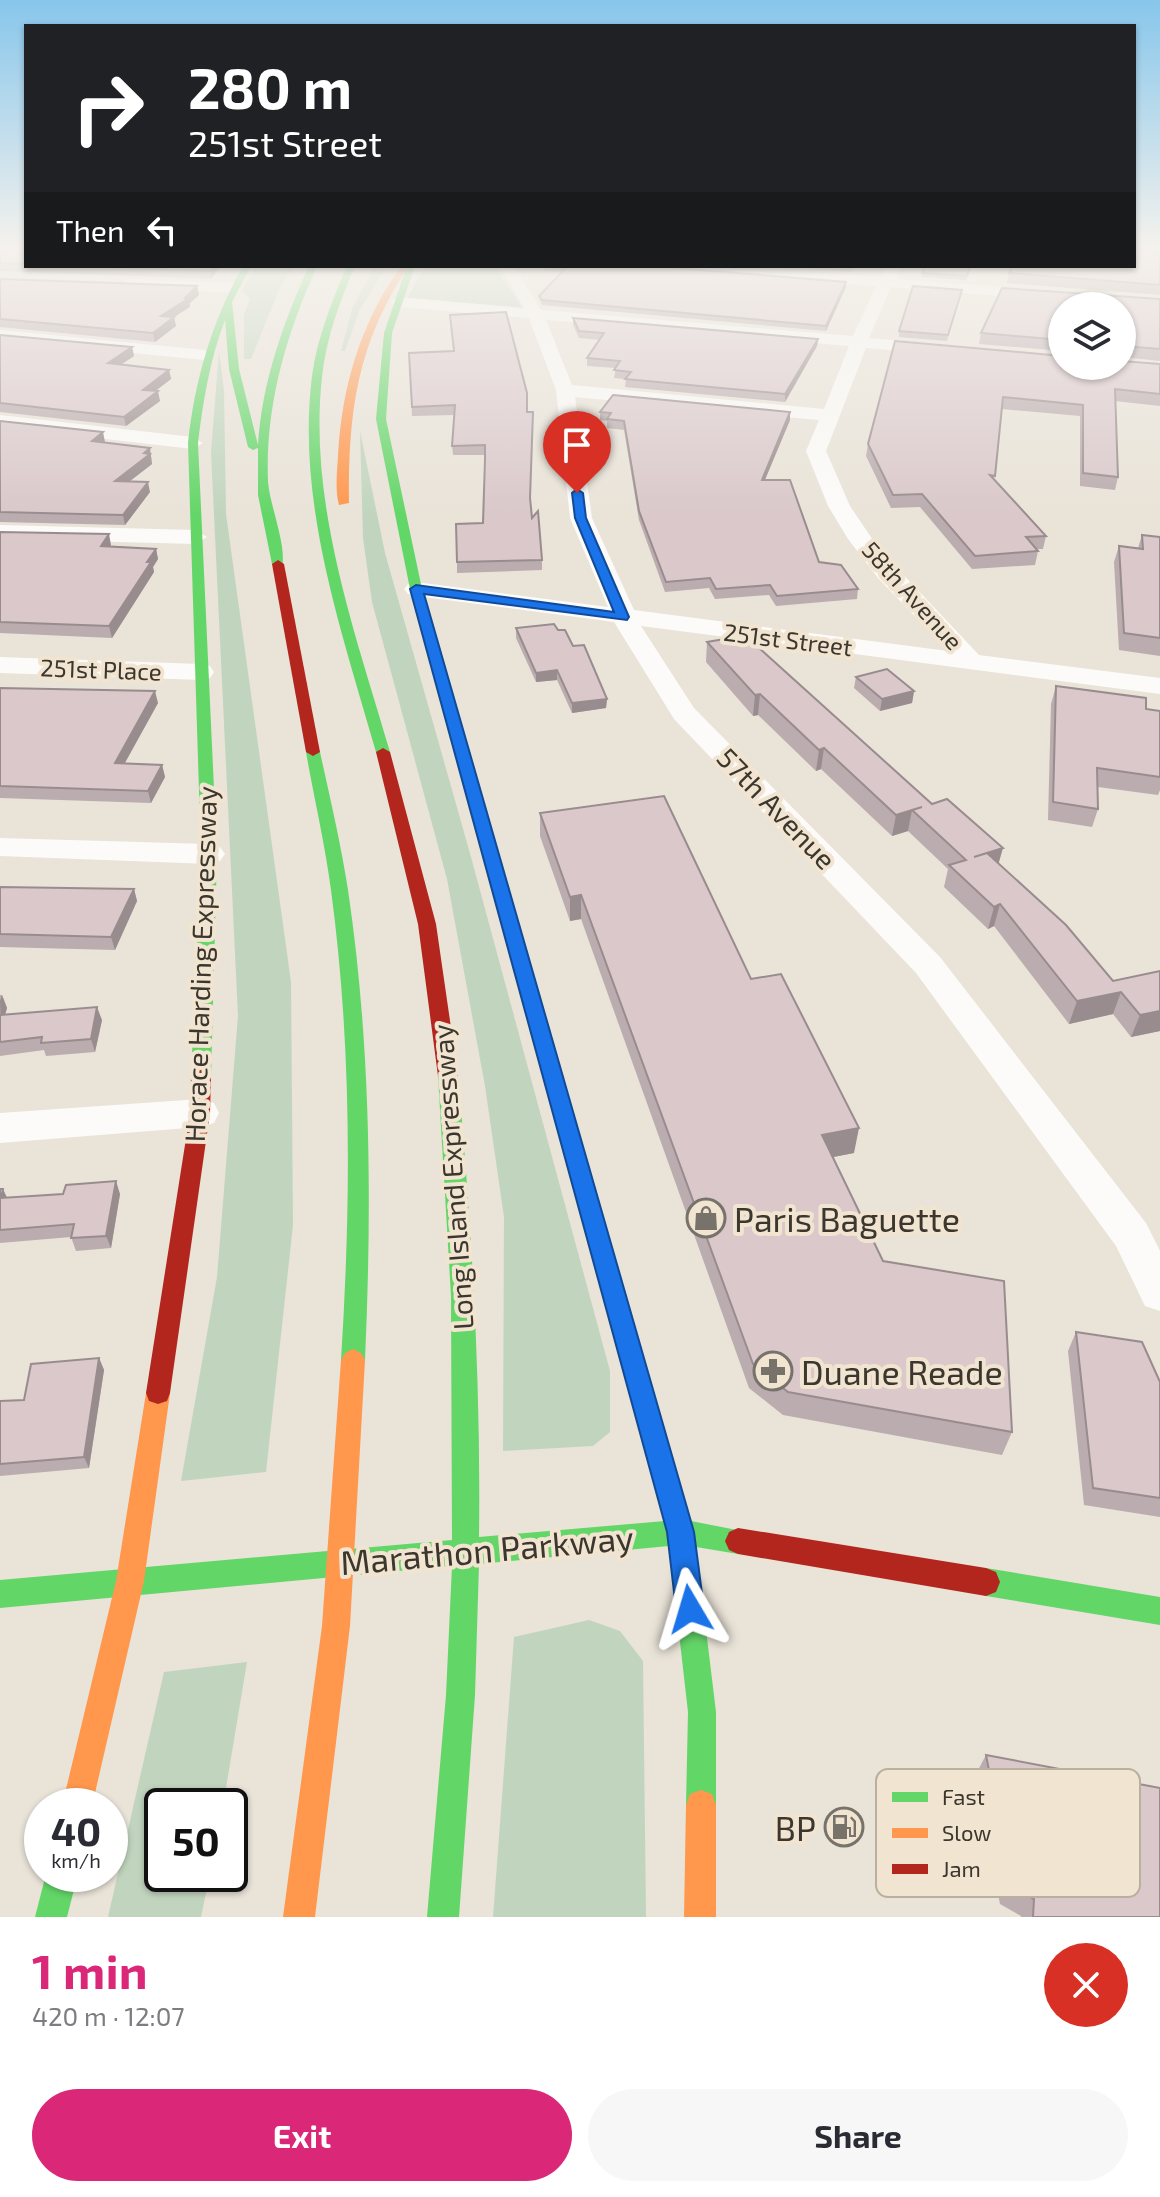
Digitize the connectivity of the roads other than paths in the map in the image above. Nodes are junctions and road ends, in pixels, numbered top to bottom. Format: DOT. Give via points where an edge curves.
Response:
graph roads {
  1 [pos="15,336"];
  2 [pos="213,336"];
  3 [pos="233,336"];
  4 [pos="281,336"];
  5 [pos="323,336"];
  6 [pos="363,336"];
  7 [pos="388,336"];
  8 [pos="545,336"];
  9 [pos="794,336"];
  10 [pos="861,336"];
  11 [pos="858,342"];
  12 [pos="956,350"];
  13 [pos="205,355"];
  14 [pos="565,390"];
  15 [pos="832,416"];
  16 [pos="0,421"];
  17 [pos="193,443"];
  18 [pos="263,486"];
  19 [pos="0,532"];
  20 [pos="196,537"];
  21 [pos="416,589"];
  22 [pos="622,617"];
  23 [pos="351,645"];
  24 [pos="972,662"];
  25 [pos="0,665"];
  26 [pos="201,672"];
  27 [pos="1160,686"];
  28 [pos="0,847"];
  29 [pos="209,854"];
  30 [pos="200,1113"];
  31 [pos="0,1128"];
  32 [pos="1160,1293"];
  33 [pos="681,1532"];
  34 [pos="130,1581"];
  35 [pos="0,1594"];
  36 [pos="1160,1611"];
  37 [pos="81,1788"];
  38 [pos="57,1892"];
  39 [pos="51,1917"];
  40 [pos="299,1917"];
  41 [pos="443,1917"];
  42 [pos="700,1917"];
  1 -- 13 [label="street"];
  2 -- 13 [label="main road, Horace Harding Expressway"];
  3 -- 18 [label="main road" via="234,369"];
  4 -- 18 [label="main road" via="264,429"];
  5 -- 23 [label="main road, Long Island Expressway" via="313,424 318,482"];
  6 -- 23 [label="main road" via="350,382 342,486"];
  7 -- 21 [label="main road" via="381,419"];
  8 -- 14 [label="street, 57th Avenue"];
  9 -- 11 [label="street"];
  10 -- 11 [label="street, 58th Avenue"];
  11 -- 12 [label="street"];
  11 -- 15 [label="street, 58th Avenue"];
  13 -- 17 [label="main road, Horace Harding Expressway"];
  14 -- 15 [label="street"];
  14 -- 22 [label="street, 57th Avenue" via="581,518"];
  15 -- 24 [label="street, 58th Avenue" via="816,451 843,514 914,604"];
  16 -- 17 [label="street"];
  17 -- 20 [label="main road, Horace Harding Expressway"];
  18 -- 40 [label="main road" via="342,905 357,1084 357,1302 336,1626"];
  19 -- 20 [label="street"];
  20 -- 26 [label="main road, Horace Harding Expressway"];
  21 -- 22 [label="street, 251st Street"];
  21 -- 33 [label="main road"];
  22 -- 24 [label="street, 251st Street"];
  22 -- 32 [label="street, 57th Avenue" via="684,713 928,965 1131,1235"];
  23 -- 41 [label="main road, Long Island Expressway" via="419,887 450,1071 464,1293 463,1626"];
  24 -- 27 [label="street, 251st Street"];
  25 -- 26 [label="street, 251st Place"];
  26 -- 29 [label="main road, Horace Harding Expressway"];
  28 -- 29 [label="street"];
  29 -- 30 [label="main road, Horace Harding Expressway"];
  30 -- 31 [label="street"];
  30 -- 34 [label="main road, Horace Harding Expressway"];
  33 -- 34 [label="main road, Marathon Parkway"];
  33 -- 36 [label="main road, Marathon Parkway"];
  33 -- 42 [label="main road" via="702,1712"];
  34 -- 35 [label="main road, Marathon Parkway"];
  34 -- 37 [label="main road, Horace Harding Expressway"];
  38 -- 39 [label="main road"];
}
